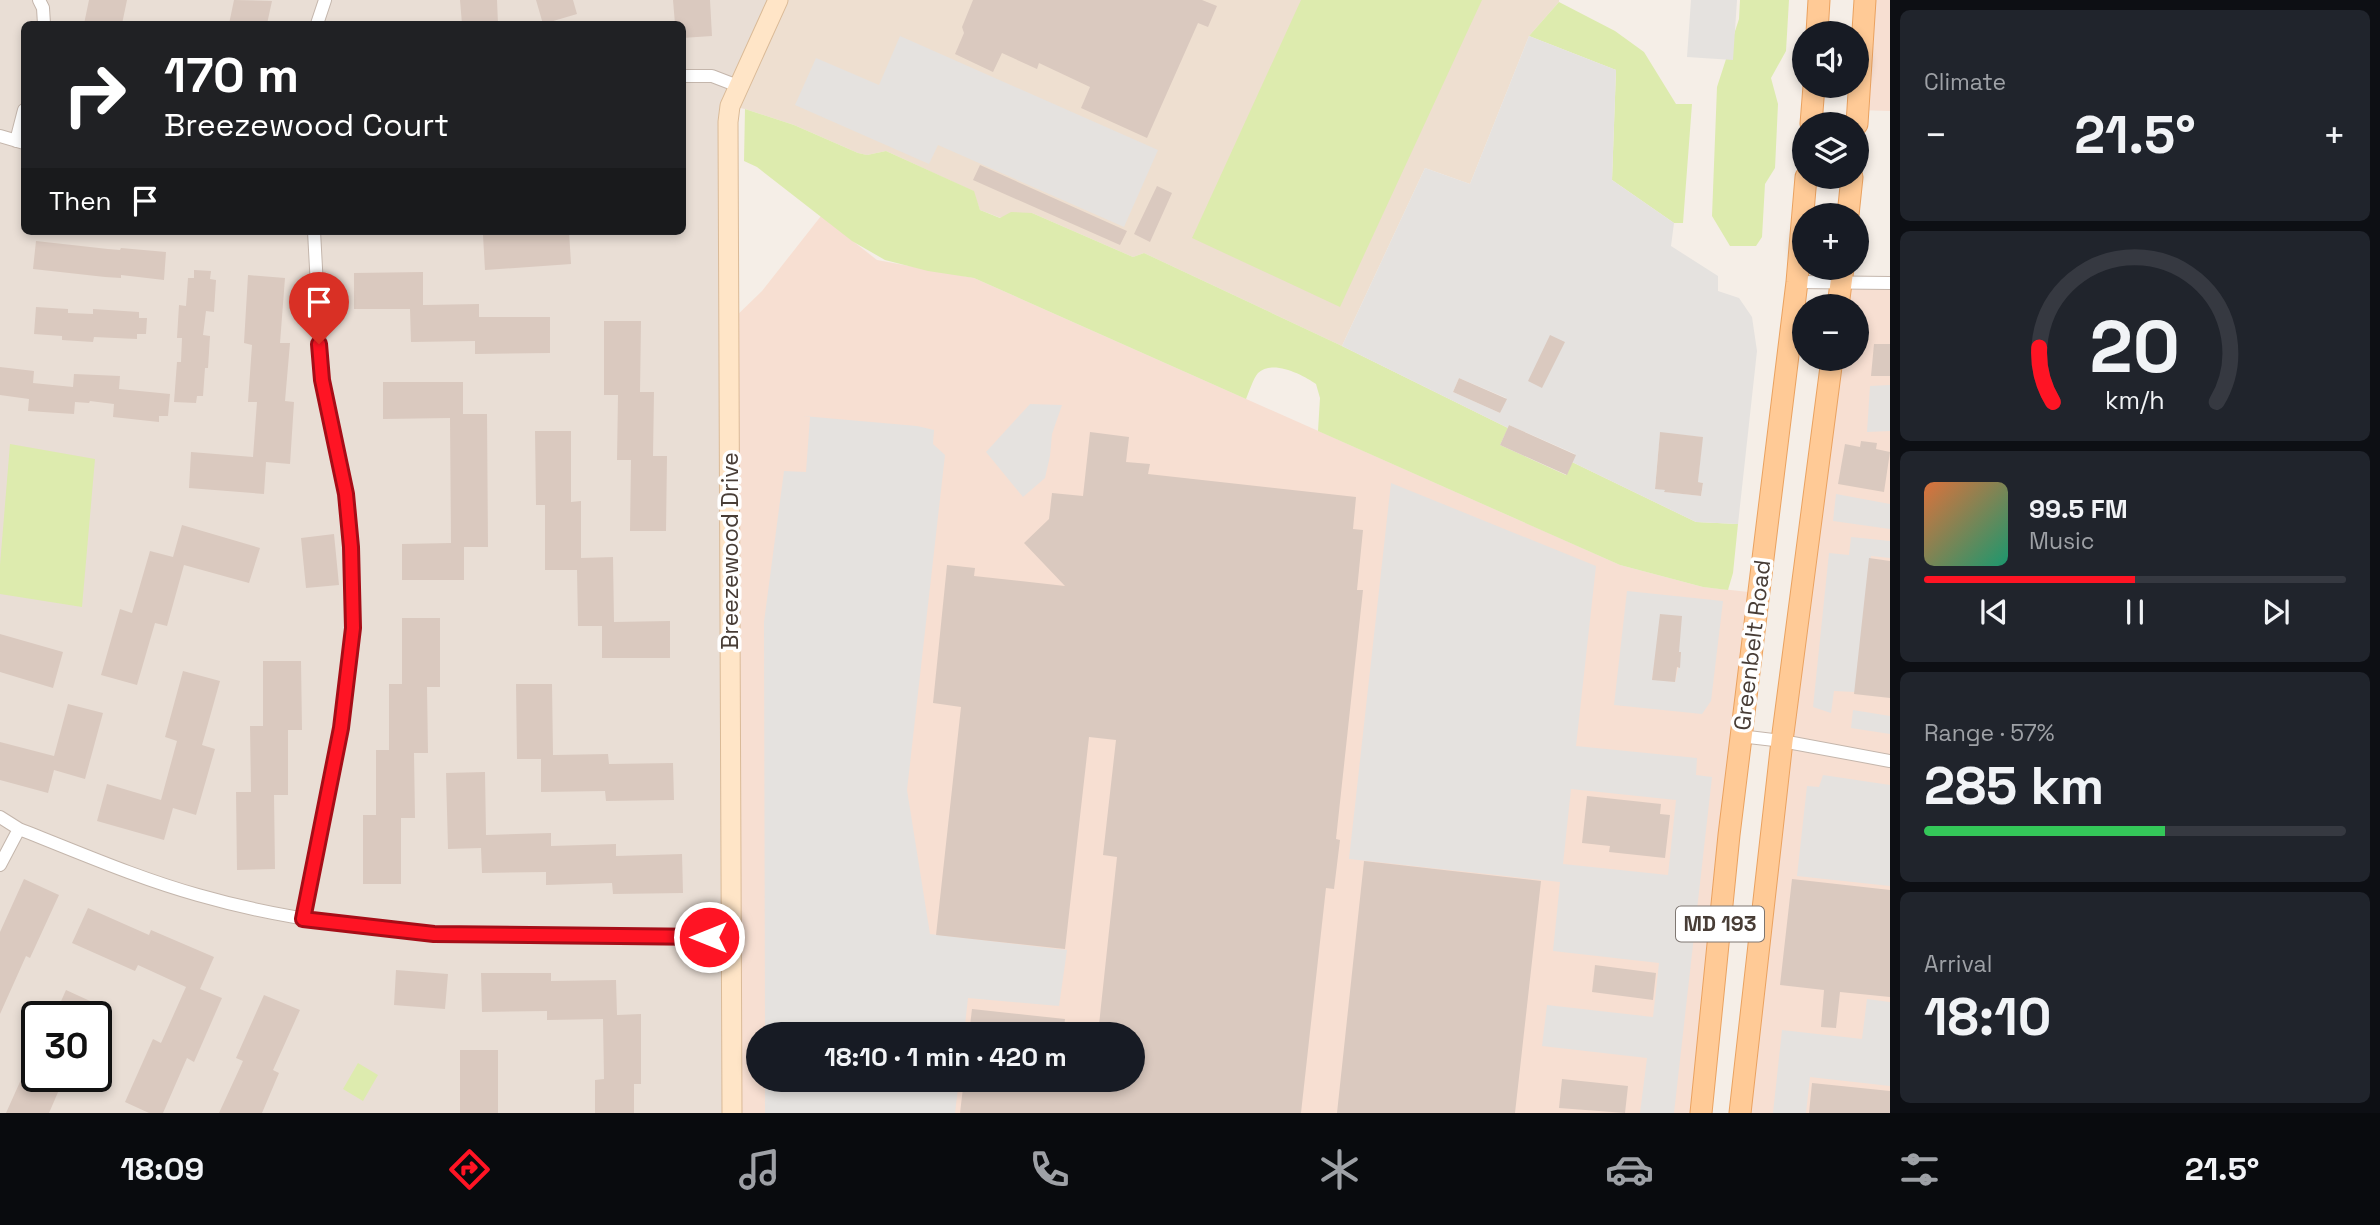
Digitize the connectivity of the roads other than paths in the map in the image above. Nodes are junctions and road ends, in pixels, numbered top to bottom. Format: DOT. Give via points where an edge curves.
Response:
graph roads {
  1 [pos="39,0"];
  2 [pos="325,0"];
  3 [pos="778,0"];
  4 [pos="1819,0"];
  5 [pos="1866,0"];
  6 [pos="44,21"];
  7 [pos="318,21"];
  8 [pos="1818,21"];
  9 [pos="686,76"];
  10 [pos="738,86"];
  11 [pos="1858,112"];
  12 [pos="0,136"];
  13 [pos="20,142"];
  14 [pos="1805,189"];
  15 [pos="314,235"];
  16 [pos="1869,279"];
  17 [pos="1810,280"];
  18 [pos="1797,282"];
  19 [pos="1890,282"];
  20 [pos="1830,371"];
  21 [pos="1740,736"];
  22 [pos="1782,741"];
  23 [pos="1890,761"];
  24 [pos="0,817"];
  25 [pos="19,829"];
  26 [pos="0,865"];
  27 [pos="303,919"];
  28 [pos="732,937"];
  29 [pos="732,1113"];
  30 [pos="1701,1113"];
  31 [pos="1740,1113"];
  1 -- 6 [label="street"];
  2 -- 7 [label="street"];
  3 -- 10 [label="street, Breezewood Drive"];
  4 -- 8 [label="main road"];
  5 -- 11 [label="main road"];
  9 -- 10 [label="street" via="712,76"];
  10 -- 28 [label="street, Breezewood Drive" via="730,106 727,162"];
  12 -- 13 [label="street"];
  14 -- 18 [label="main road, Greenbelt Road / MD 193"];
  15 -- 27 [label="street" via="322,380 346,494 354,601 344,710"];
  16 -- 19 [label="street"];
  17 -- 18 [label="street"];
  18 -- 21 [label="main road, Greenbelt Road / MD 193"];
  20 -- 22 [label="main road, Greenbelt Road / MD 193"];
  21 -- 22 [label="street"];
  21 -- 30 [label="main road, Greenbelt Road / MD 193"];
  22 -- 23 [label="street"];
  22 -- 31 [label="main road, Greenbelt Road / MD 193"];
  24 -- 25 [label="street"];
  25 -- 26 [label="street"];
  25 -- 27 [label="street" via="192,894"];
  27 -- 28 [label="street" via="434,934"];
  28 -- 29 [label="street, Breezewood Drive"];
}
